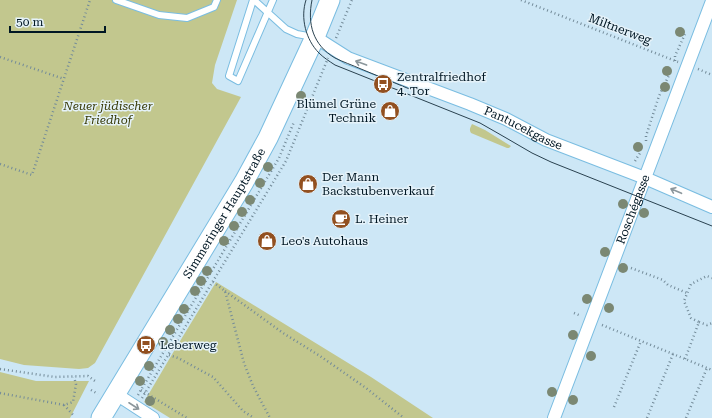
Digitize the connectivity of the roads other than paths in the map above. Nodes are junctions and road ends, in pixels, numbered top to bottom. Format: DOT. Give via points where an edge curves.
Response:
graph roads {
  1 [pos="116,0"];
  2 [pos="217,0"];
  3 [pos="253,0"];
  4 [pos="273,0"];
  5 [pos="330,0"];
  6 [pos="712,1"];
  7 [pos="268,13"];
  8 [pos="315,37"];
  9 [pos="645,178"];
  10 [pos="712,207"];
  11 [pos="116,394"];
  12 [pos="101,418"];
  13 [pos="153,418"];
  14 [pos="554,418"];
  1 -- 2 [label="lane" via="159,15 187,18 214,7"];
  3 -- 7 [label="lane"];
  3 -- 7 [label="lane" via="229,76 238,81"];
  4 -- 7 [label="lane"];
  5 -- 8 [label="main road, Simmeringer Hauptstraße"];
  6 -- 9 [label="street, Roschégasse"];
  7 -- 8 [label="lane" via="286,29"];
  9 -- 8 [label="street, Pantucekgasse, one-way" via="546,140 470,104 348,58"];
  8 -- 11 [label="main road, Simmeringer Hauptstraße" via="268,138"];
  10 -- 9 [label="street, Pantucekgasse, one-way"];
  9 -- 14 [label="street, Roschégasse"];
  11 -- 12 [label="main road, Simmeringer Hauptstraße"];
  11 -- 13 [label="street, one-way"];
}
